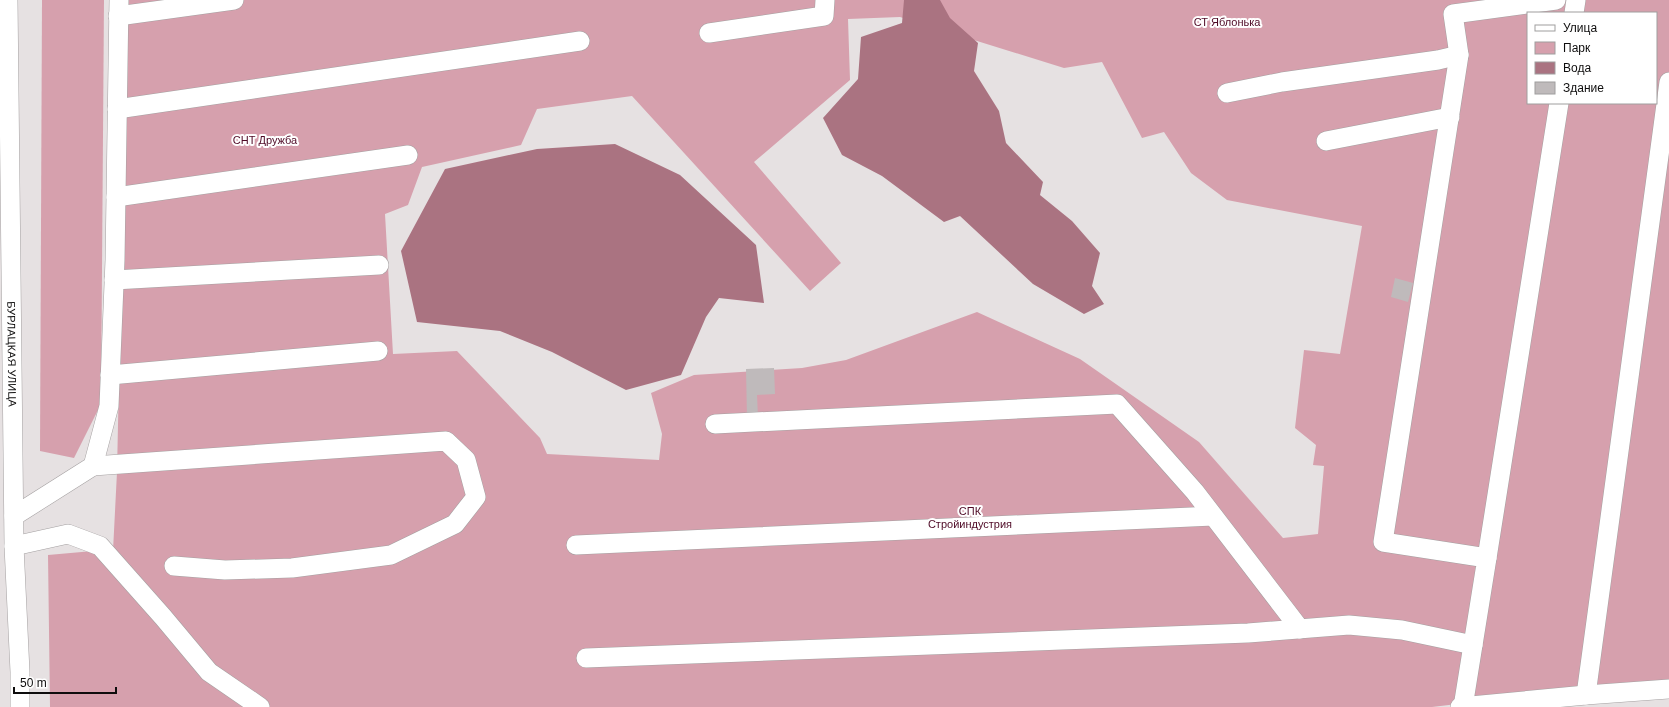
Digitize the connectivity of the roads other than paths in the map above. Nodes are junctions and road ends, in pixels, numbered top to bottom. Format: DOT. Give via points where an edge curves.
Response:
graph roads {
  1 [pos="8,0"];
  2 [pos="234,0"];
  3 [pos="824,0"];
  4 [pos="1556,0"];
  5 [pos="1576,0"];
  6 [pos="1451,7"];
  7 [pos="119,8"];
  8 [pos="1574,12"];
  9 [pos="709,33"];
  10 [pos="580,41"];
  11 [pos="1459,55"];
  12 [pos="1669,82"];
  13 [pos="1227,93"];
  14 [pos="1559,104"];
  15 [pos="117,109"];
  16 [pos="1450,117"];
  17 [pos="1326,141"];
  18 [pos="408,156"];
  19 [pos="116,197"];
  20 [pos="379,265"];
  21 [pos="114,280"];
  22 [pos="378,351"];
  23 [pos="110,375"];
  24 [pos="715,424"];
  25 [pos="93,466"];
  26 [pos="14,516"];
  27 [pos="1213,516"];
  28 [pos="576,544"];
  29 [pos="14,546"];
  30 [pos="1487,558"];
  31 [pos="174,566"];
  32 [pos="1300,629"];
  33 [pos="1473,645"];
  34 [pos="586,658"];
  35 [pos="1669,689"];
  36 [pos="1586,695"];
  37 [pos="1463,706"];
  38 [pos="20,707"];
  39 [pos="260,707"];
  40 [pos="1460,707"];
  1 -- 26 [label="street, БУРЛАЦКАЯ УЛИЦА"];
  2 -- 7 [label="street"];
  3 -- 9 [label="street" via="824,16"];
  4 -- 6 [label="street"];
  5 -- 8 [label="street"];
  6 -- 11 [label="street"];
  7 -- 15 [label="street"];
  10 -- 15 [label="street"];
  11 -- 13 [label="street"];
  11 -- 16 [label="street"];
  12 -- 36 [label="street"];
  14 -- 30 [label="street"];
  15 -- 19 [label="street"];
  16 -- 17 [label="street"];
  16 -- 30 [label="street" via="1383,542"];
  18 -- 19 [label="street"];
  19 -- 21 [label="street"];
  20 -- 21 [label="street"];
  21 -- 23 [label="street"];
  22 -- 23 [label="street"];
  23 -- 25 [label="street" via="109,406"];
  24 -- 27 [label="street" via="1117,404"];
  25 -- 26 [label="street"];
  25 -- 31 [label="street" via="446,441 466,460 476,497 456,524 392,555 292,568 225,570"];
  26 -- 29 [label="street, БУРЛАЦКАЯ УЛИЦА"];
  27 -- 28 [label="street"];
  27 -- 32 [label="street"];
  29 -- 38 [label="street, БУРЛАЦКАЯ УЛИЦА"];
  29 -- 39 [label="street" via="68,534 100,546 209,672"];
  30 -- 33 [label="street"];
  32 -- 33 [label="street" via="1349,625 1402,630"];
  32 -- 34 [label="street"];
  33 -- 37 [label="street"];
  35 -- 36 [label="street"];
  36 -- 37 [label="street"];
  37 -- 40 [label="street"];
}
